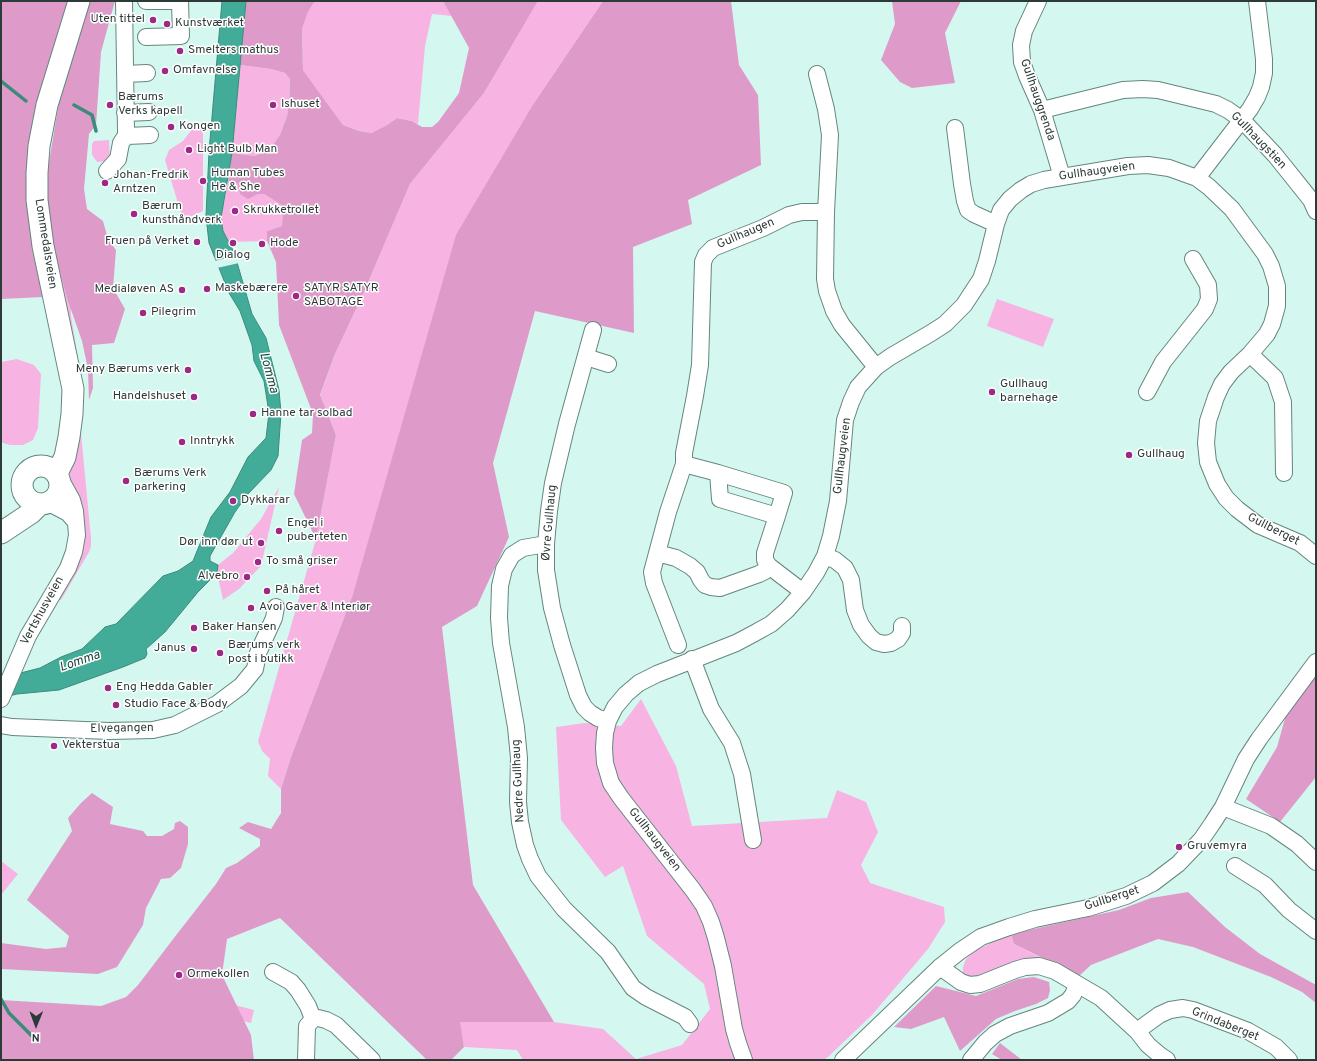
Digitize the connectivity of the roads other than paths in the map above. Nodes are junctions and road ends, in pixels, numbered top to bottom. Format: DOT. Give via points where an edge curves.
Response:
graph roads {
  1 [pos="79,1"];
  2 [pos="124,1"];
  3 [pos="146,1"];
  4 [pos="1038,1"];
  5 [pos="1257,1"];
  6 [pos="124,33"];
  7 [pos="147,73"];
  8 [pos="125,74"];
  9 [pos="817,74"];
  10 [pos="1042,110"];
  11 [pos="149,112"];
  12 [pos="126,113"];
  13 [pos="1242,120"];
  14 [pos="955,128"];
  15 [pos="150,135"];
  16 [pos="127,136"];
  17 [pos="107,171"];
  18 [pos="1062,177"];
  19 [pos="1196,178"];
  20 [pos="1316,211"];
  21 [pos="826,212"];
  22 [pos="996,224"];
  23 [pos="1193,259"];
  24 [pos="593,330"];
  25 [pos="1250,354"];
  26 [pos="586,357"];
  27 [pos="608,364"];
  28 [pos="876,367"];
  29 [pos="69,372"];
  30 [pos="1148,392"];
  31 [pos="1208,462"];
  32 [pos="684,464"];
  33 [pos="32,467"];
  34 [pos="718,473"];
  35 [pos="1284,473"];
  36 [pos="59,476"];
  37 [pos="38,501"];
  38 [pos="777,516"];
  39 [pos="1,521"];
  40 [pos="75,521"];
  41 [pos="1,533"];
  42 [pos="546,544"];
  43 [pos="657,553"];
  44 [pos="825,556"];
  45 [pos="1316,556"];
  46 [pos="769,566"];
  47 [pos="803,592"];
  48 [pos="276,607"];
  49 [pos="902,626"];
  50 [pos="678,645"];
  51 [pos="692,659"];
  52 [pos="1316,662"];
  53 [pos="1,699"];
  54 [pos="608,721"];
  55 [pos="1,726"];
  56 [pos="1223,807"];
  57 [pos="753,840"];
  58 [pos="1314,858"];
  59 [pos="1235,866"];
  60 [pos="1316,931"];
  61 [pos="940,968"];
  62 [pos="273,972"];
  63 [pos="1077,985"];
  64 [pos="313,1019"];
  65 [pos="690,1024"];
  66 [pos="1137,1031"];
  67 [pos="306,1060"];
  68 [pos="372,1060"];
  69 [pos="744,1060"];
  70 [pos="843,1060"];
  71 [pos="971,1060"];
  72 [pos="1167,1060"];
  73 [pos="1289,1060"];
  1 -- 29 [label="main road, Lommedalsveien" via="47,105 37,173 37,200 43,246"];
  2 -- 6 [label="street"];
  3 -- 6 [label="street" via="180,1 181,36"];
  4 -- 10 [label="street, Gullhauggrenda" via="1024,31 1021,51 1026,76"];
  5 -- 13 [label="street" via="1264,73 1257,97"];
  6 -- 8 [label="street"];
  7 -- 8 [label="street"];
  8 -- 12 [label="street"];
  9 -- 21 [label="street" via="830,135"];
  10 -- 13 [label="street, Gullhaugstien" via="1123,90 1143,89 1158,90 1216,104"];
  10 -- 18 [label="street, Gullhauggrenda"];
  11 -- 12 [label="street"];
  12 -- 16 [label="street"];
  13 -- 19 [label="street"];
  13 -- 20 [label="street, Gullhaugstien" via="1279,160 1311,200"];
  14 -- 22 [label="street" via="968,210"];
  15 -- 16 [label="street"];
  16 -- 17 [label="street" via="121,144 118,159"];
  18 -- 19 [label="street, Gullhaugveien" via="1148,165 1169,168"];
  18 -- 22 [label="street, Gullhaugveien" via="1031,184 1021,190 1001,210"];
  19 -- 25 [label="street, Gullhaugveien" via="1232,209 1265,254 1275,276 1278,296 1272,324"];
  21 -- 28 [label="street" via="825,279 830,301 842,325"];
  21 -- 32 [label="street, Gullhaugen" via="788,215 713,248 706,255 703,262 700,365"];
  22 -- 28 [label="street, Gullhaugveien" via="981,279 964,305 941,327"];
  23 -- 30 [label="street" via="1208,285 1209,299 1205,309 1163,362"];
  24 -- 26 [label="street, Øvre Gullhaug"];
  25 -- 31 [label="street, Gullhaugveien" via="1222,384 1211,409 1206,432"];
  25 -- 35 [label="street" via="1275,378 1283,402"];
  26 -- 27 [label="street"];
  26 -- 42 [label="street, Øvre Gullhaug" via="553,483"];
  28 -- 44 [label="street, Gullhaugveien" via="858,387 845,420 838,501"];
  29 -- 33 [label="main road, Lommedalsveien" via="66,409 59,439 44,458"];
  29 -- 36 [label="main road, Lommedalsveien" via="73,389 71,426"];
  31 -- 45 [label="street, Gullberget" via="1217,484 1237,509 1258,525 1300,543"];
  32 -- 34 [label="street"];
  32 -- 43 [label="street"];
  33 -- 36 [label="main road" via="39,465 52,468"];
  33 -- 37 [label="main road" via="22,480 22,488"];
  34 -- 38 [label="street" via="720,499"];
  34 -- 38 [label="street" via="784,493"];
  36 -- 37 [label="main road" via="61,489 57,497"];
  36 -- 40 [label="street, Vertshusveien" via="72,500"];
  37 -- 39 [label="main road" via="18,505"];
  37 -- 40 [label="street" via="68,513"];
  37 -- 41 [label="main road" via="31,513"];
  38 -- 46 [label="street" via="765,553 765,560"];
  40 -- 53 [label="street, Vertshusveien" via="77,535 68,568 37,619"];
  42 -- 54 [label="street, Øvre Gullhaug" via="546,570 552,608 578,695 590,713"];
  42 -- 65 [label="street, Nedre Gullhaug" via="523,548 512,555 504,568 500,586 501,643 516,727 519,758 518,802 525,845 538,876 564,909 608,952 633,988 684,1017"];
  43 -- 46 [label="street" via="676,558 690,566 705,585 711,587 720,588 759,574"];
  43 -- 50 [label="street" via="652,577"];
  44 -- 47 [label="street, Gullhaugveien"];
  44 -- 49 [label="street" via="844,568 851,580 855,610 869,636 876,642 891,643 902,633"];
  46 -- 47 [label="street"];
  47 -- 51 [label="street, Gullhaugveien" via="771,624 736,643"];
  48 -- 55 [label="street, Elvegangen" via="274,618 258,653 255,669 241,686 217,704 175,725 153,730 109,731"];
  51 -- 54 [label="street, Gullhaugveien" via="639,683 615,707"];
  51 -- 57 [label="street" via="711,709 732,743 742,774"];
  52 -- 56 [label="street, Gullberget" via="1258,739"];
  54 -- 69 [label="street, Gullhaugveien" via="604,748 611,783 693,890 711,922 734,1029"];
  56 -- 58 [label="street" via="1271,826"];
  56 -- 61 [label="street, Gullberget" via="1197,845 1153,883 1108,902 1009,926 981,937"];
  59 -- 60 [label="street" via="1265,885 1289,910"];
  61 -- 63 [label="street" via="970,985 980,984 1025,967 1039,966 1055,971"];
  61 -- 70 [label="street, Gullberget"];
  62 -- 64 [label="street" via="291,982 298,990"];
  63 -- 66 [label="street" via="1101,998"];
  63 -- 71 [label="street" via="1068,1001 1048,1013 995,1034"];
  64 -- 67 [label="street" via="307,1026"];
  64 -- 68 [label="street" via="326,1020 336,1025"];
  66 -- 72 [label="street" via="1148,1045"];
  66 -- 73 [label="street, Grindaberget" via="1159,1015 1183,1008 1248,1031 1276,1047"];
}
